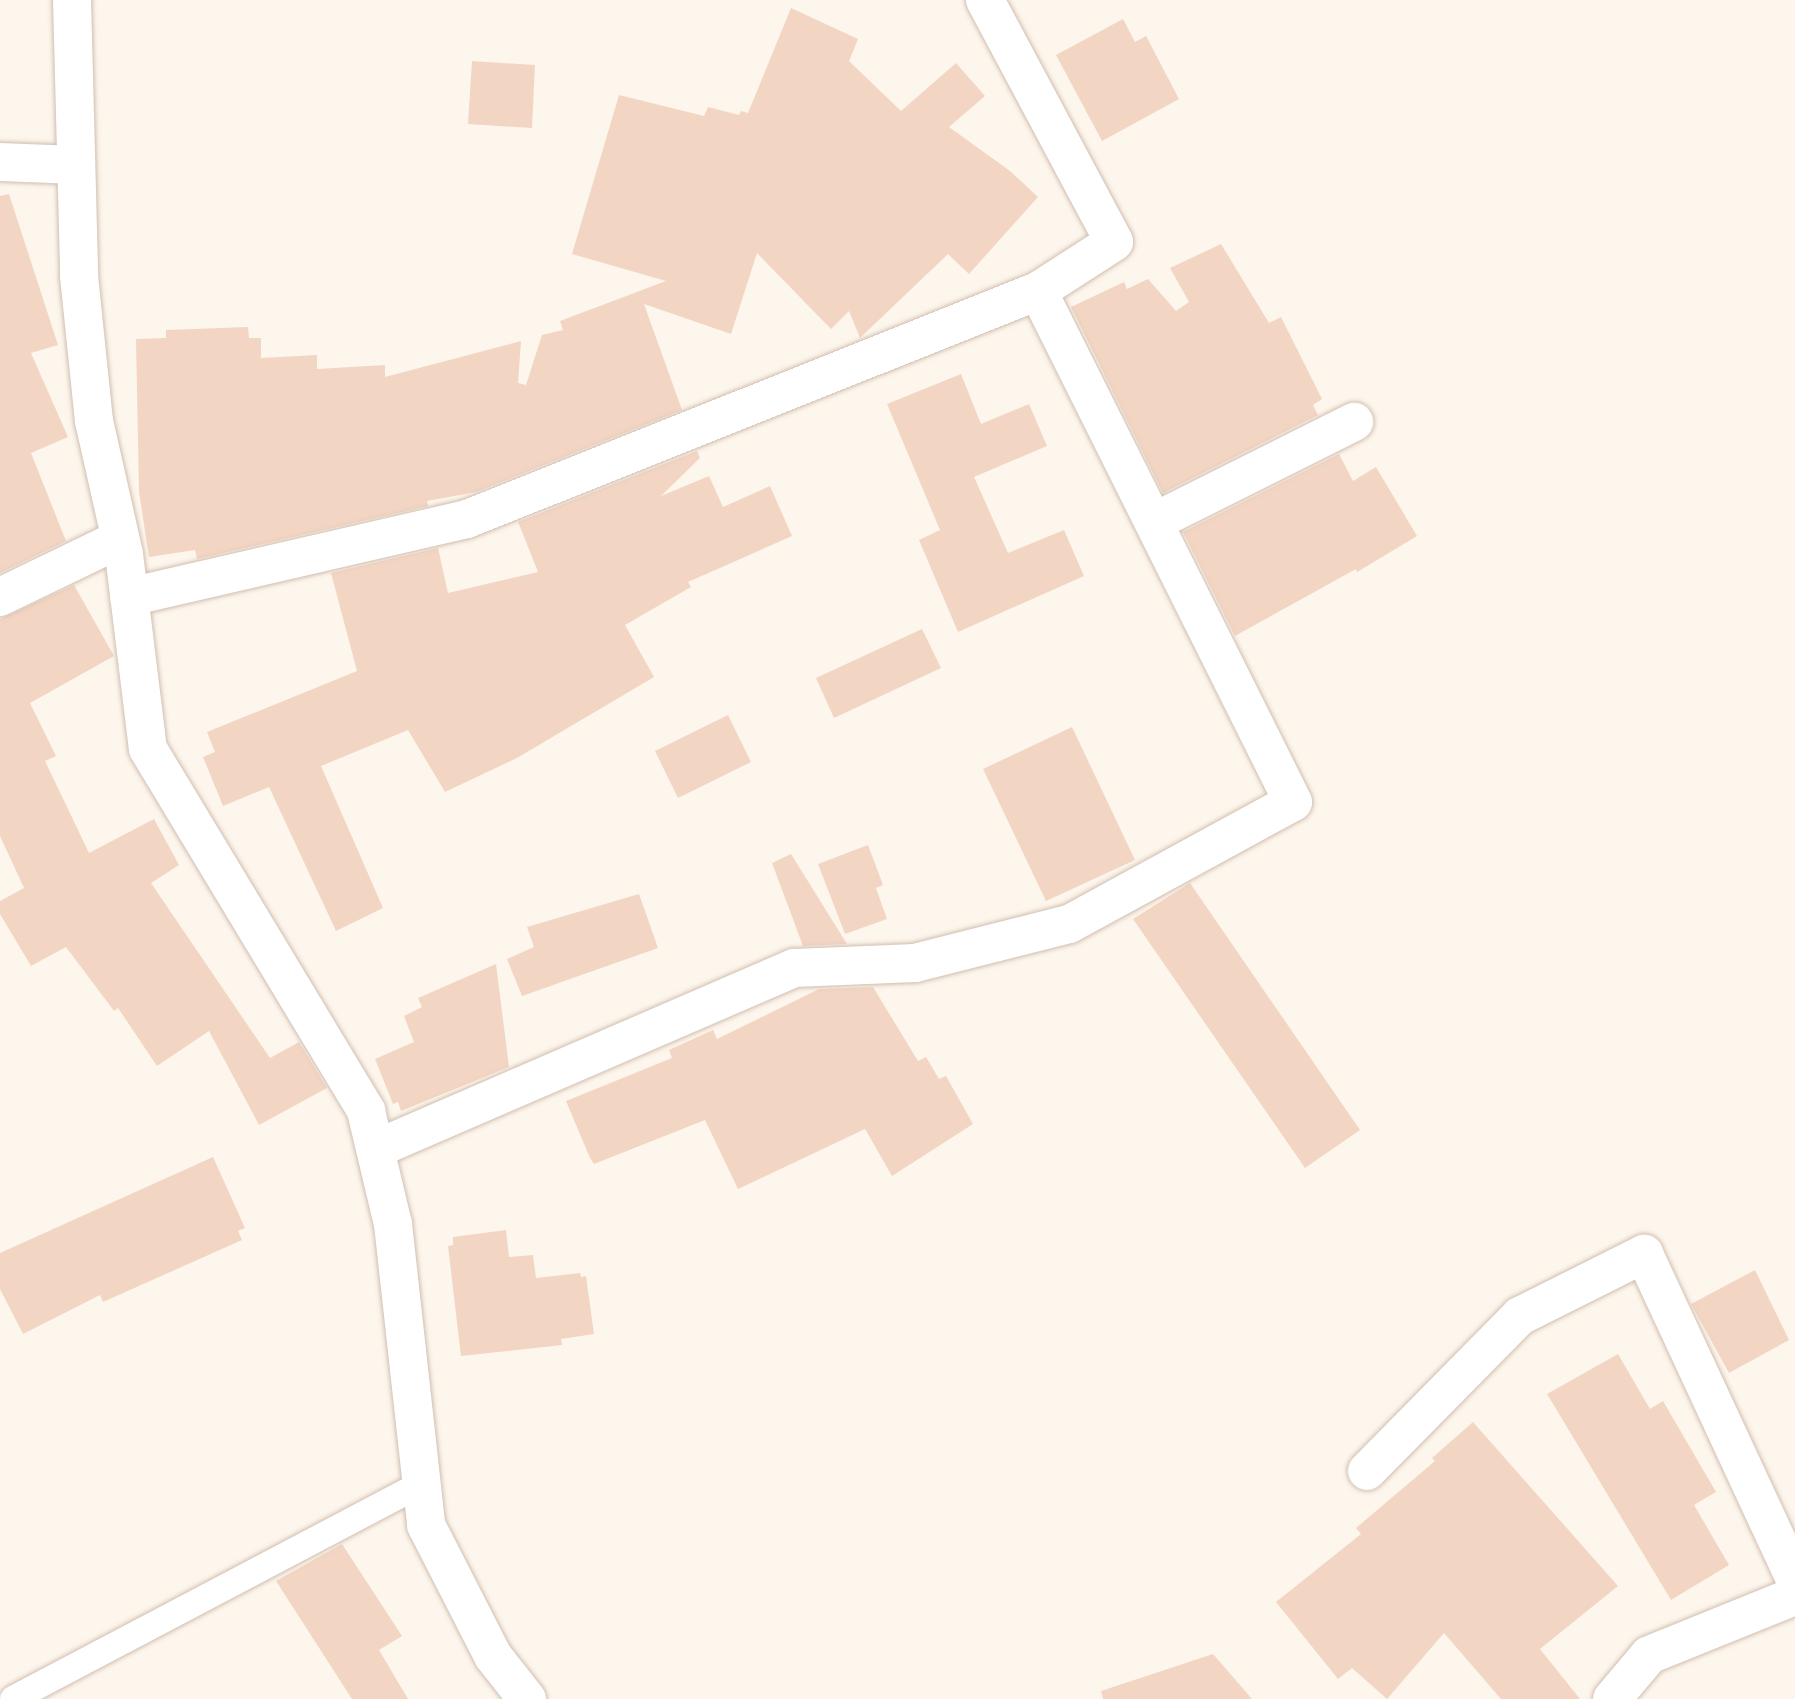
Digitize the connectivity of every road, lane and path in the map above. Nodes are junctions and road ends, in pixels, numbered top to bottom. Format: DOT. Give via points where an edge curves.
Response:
graph roads {
  1 [pos="72,0"];
  2 [pos="985,0"];
  3 [pos="0,162"];
  4 [pos="76,165"];
  5 [pos="1038,291"];
  6 [pos="1354,422"];
  7 [pos="1154,522"];
  8 [pos="120,539"];
  9 [pos="0,597"];
  10 [pos="129,597"];
  11 [pos="375,1149"];
  12 [pos="1367,1471"];
  13 [pos="421,1484"];
  14 [pos="1795,1580"];
  15 [pos="1795,1597"];
  16 [pos="13,1699"];
  17 [pos="527,1699"];
  18 [pos="1612,1699"];
  1 -- 4 [label="street"];
  2 -- 5 [label="street" via="1114,242"];
  3 -- 4 [label="street"];
  4 -- 8 [label="street" via="79,276 94,421"];
  5 -- 7 [label="street"];
  5 -- 10 [label="street" via="467,519"];
  6 -- 7 [label="street"];
  7 -- 11 [label="street" via="1293,802 1069,924 915,963 794,968"];
  8 -- 9 [label="street"];
  8 -- 10 [label="street"];
  10 -- 11 [label="street" via="148,749 366,1111"];
  11 -- 13 [label="street" via="393,1224"];
  12 -- 14 [label="street" via="1520,1316 1644,1254"];
  13 -- 16 [label="lane"];
  13 -- 17 [label="street" via="426,1525 493,1656"];
  15 -- 18 [label="street" via="1650,1654"];
}
